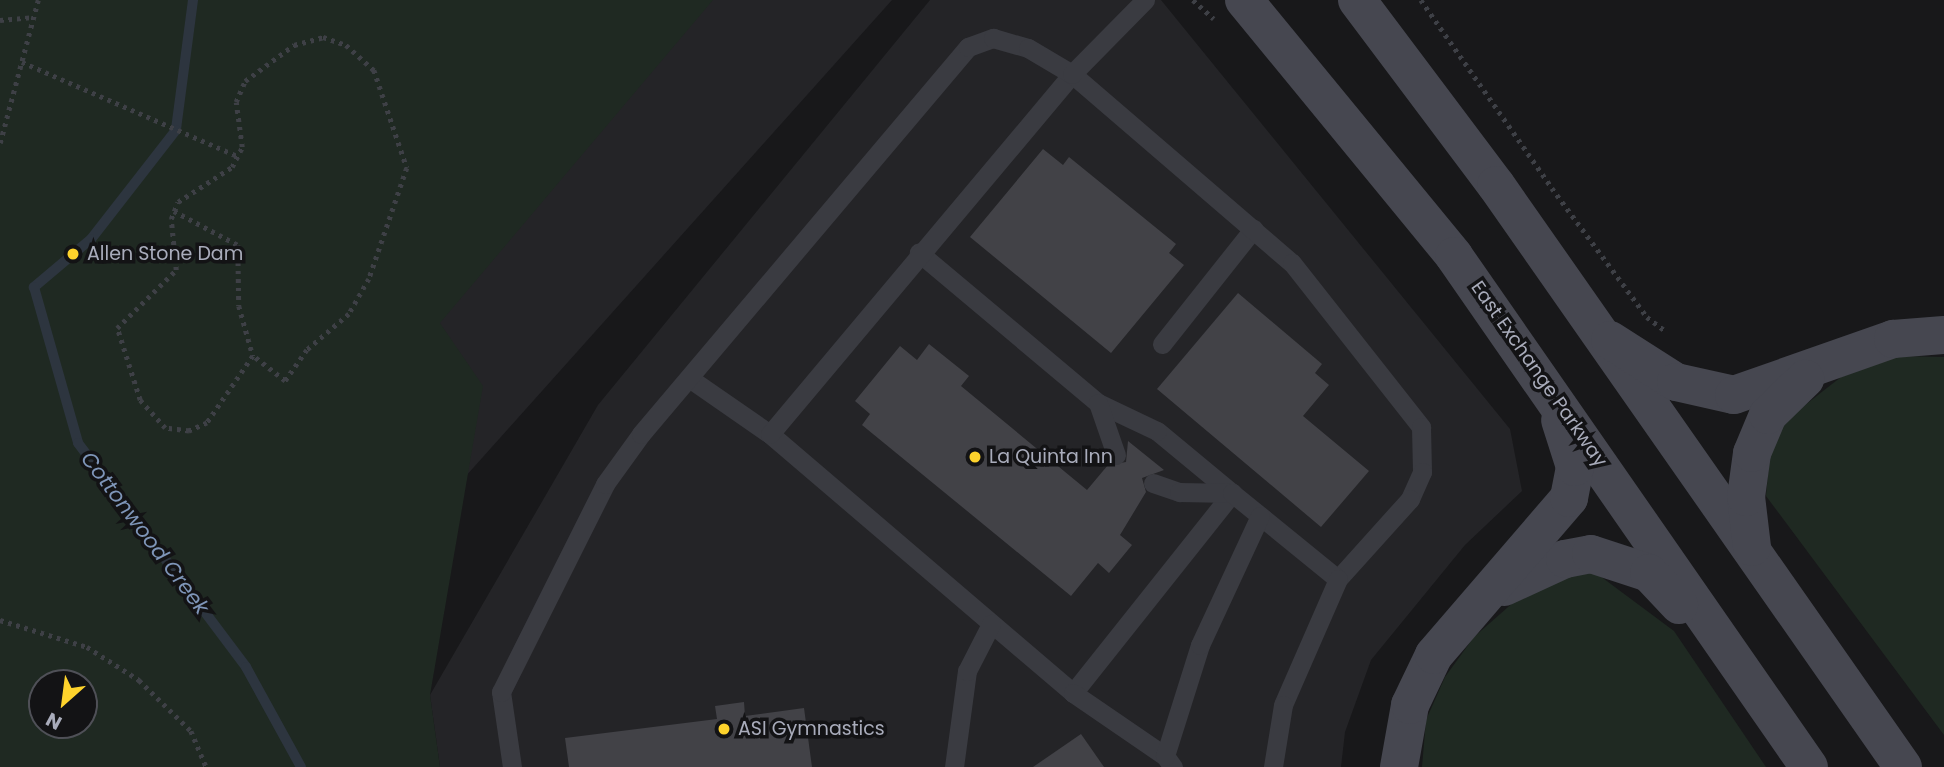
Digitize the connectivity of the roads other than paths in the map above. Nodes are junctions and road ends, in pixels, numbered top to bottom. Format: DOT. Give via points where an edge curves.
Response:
graph roads {
  1 [pos="1146,0"];
  2 [pos="1244,0"];
  3 [pos="1357,0"];
  4 [pos="1072,74"];
  5 [pos="1253,229"];
  6 [pos="919,253"];
  7 [pos="1594,331"];
  8 [pos="1944,335"];
  9 [pos="1162,344"];
  10 [pos="1535,368"];
  11 [pos="1815,370"];
  12 [pos="689,378"];
  13 [pos="1098,403"];
  14 [pos="770,434"];
  15 [pos="1116,455"];
  16 [pos="1153,483"];
  17 [pos="1232,493"];
  18 [pos="1260,516"];
  19 [pos="1753,549"];
  20 [pos="1338,579"];
  21 [pos="1486,595"];
  22 [pos="991,624"];
  23 [pos="1718,640"];
  24 [pos="1073,694"];
  25 [pos="1169,761"];
  26 [pos="512,767"];
  27 [pos="954,767"];
  28 [pos="1273,767"];
  29 [pos="1399,767"];
  30 [pos="1809,767"];
  31 [pos="1903,767"];
  1 -- 4 [label="lane"];
  2 -- 10 [label="main road, East Exchange Parkway" via="1446,246"];
  3 -- 7 [label="main road"];
  4 -- 5 [label="lane"];
  4 -- 6 [label="lane"];
  4 -- 12 [label="lane" via="1028,48 993,38 968,47"];
  5 -- 9 [label="lane"];
  5 -- 20 [label="lane" via="1292,263 1421,427 1426,447 1410,499"];
  6 -- 13 [label="lane"];
  6 -- 14 [label="lane"];
  7 -- 11 [label="main road" via="1676,382 1707,393 1762,390"];
  7 -- 19 [label="main road"];
  8 -- 11 [label="main road" via="1893,339"];
  10 -- 21 [label="main road" via="1569,438 1575,467 1569,498"];
  10 -- 23 [label="main road, East Exchange Parkway"];
  11 -- 19 [label="main road" via="1768,415 1757,438 1747,470"];
  12 -- 14 [label="lane"];
  12 -- 26 [label="lane" via="605,484 501,692"];
  13 -- 15 [label="lane"];
  13 -- 17 [label="lane" via="1157,431"];
  14 -- 22 [label="lane"];
  16 -- 17 [label="lane" via="1179,492"];
  17 -- 18 [label="lane"];
  17 -- 24 [label="lane"];
  18 -- 20 [label="lane"];
  18 -- 25 [label="lane" via="1200,645"];
  19 -- 31 [label="main road"];
  20 -- 28 [label="lane" via="1283,705"];
  21 -- 23 [label="main road" via="1565,559 1618,558 1649,573"];
  21 -- 29 [label="main road" via="1434,655 1410,705"];
  22 -- 24 [label="lane"];
  22 -- 27 [label="lane" via="967,671"];
  23 -- 30 [label="main road, East Exchange Parkway"];
  24 -- 25 [label="lane"];
}
